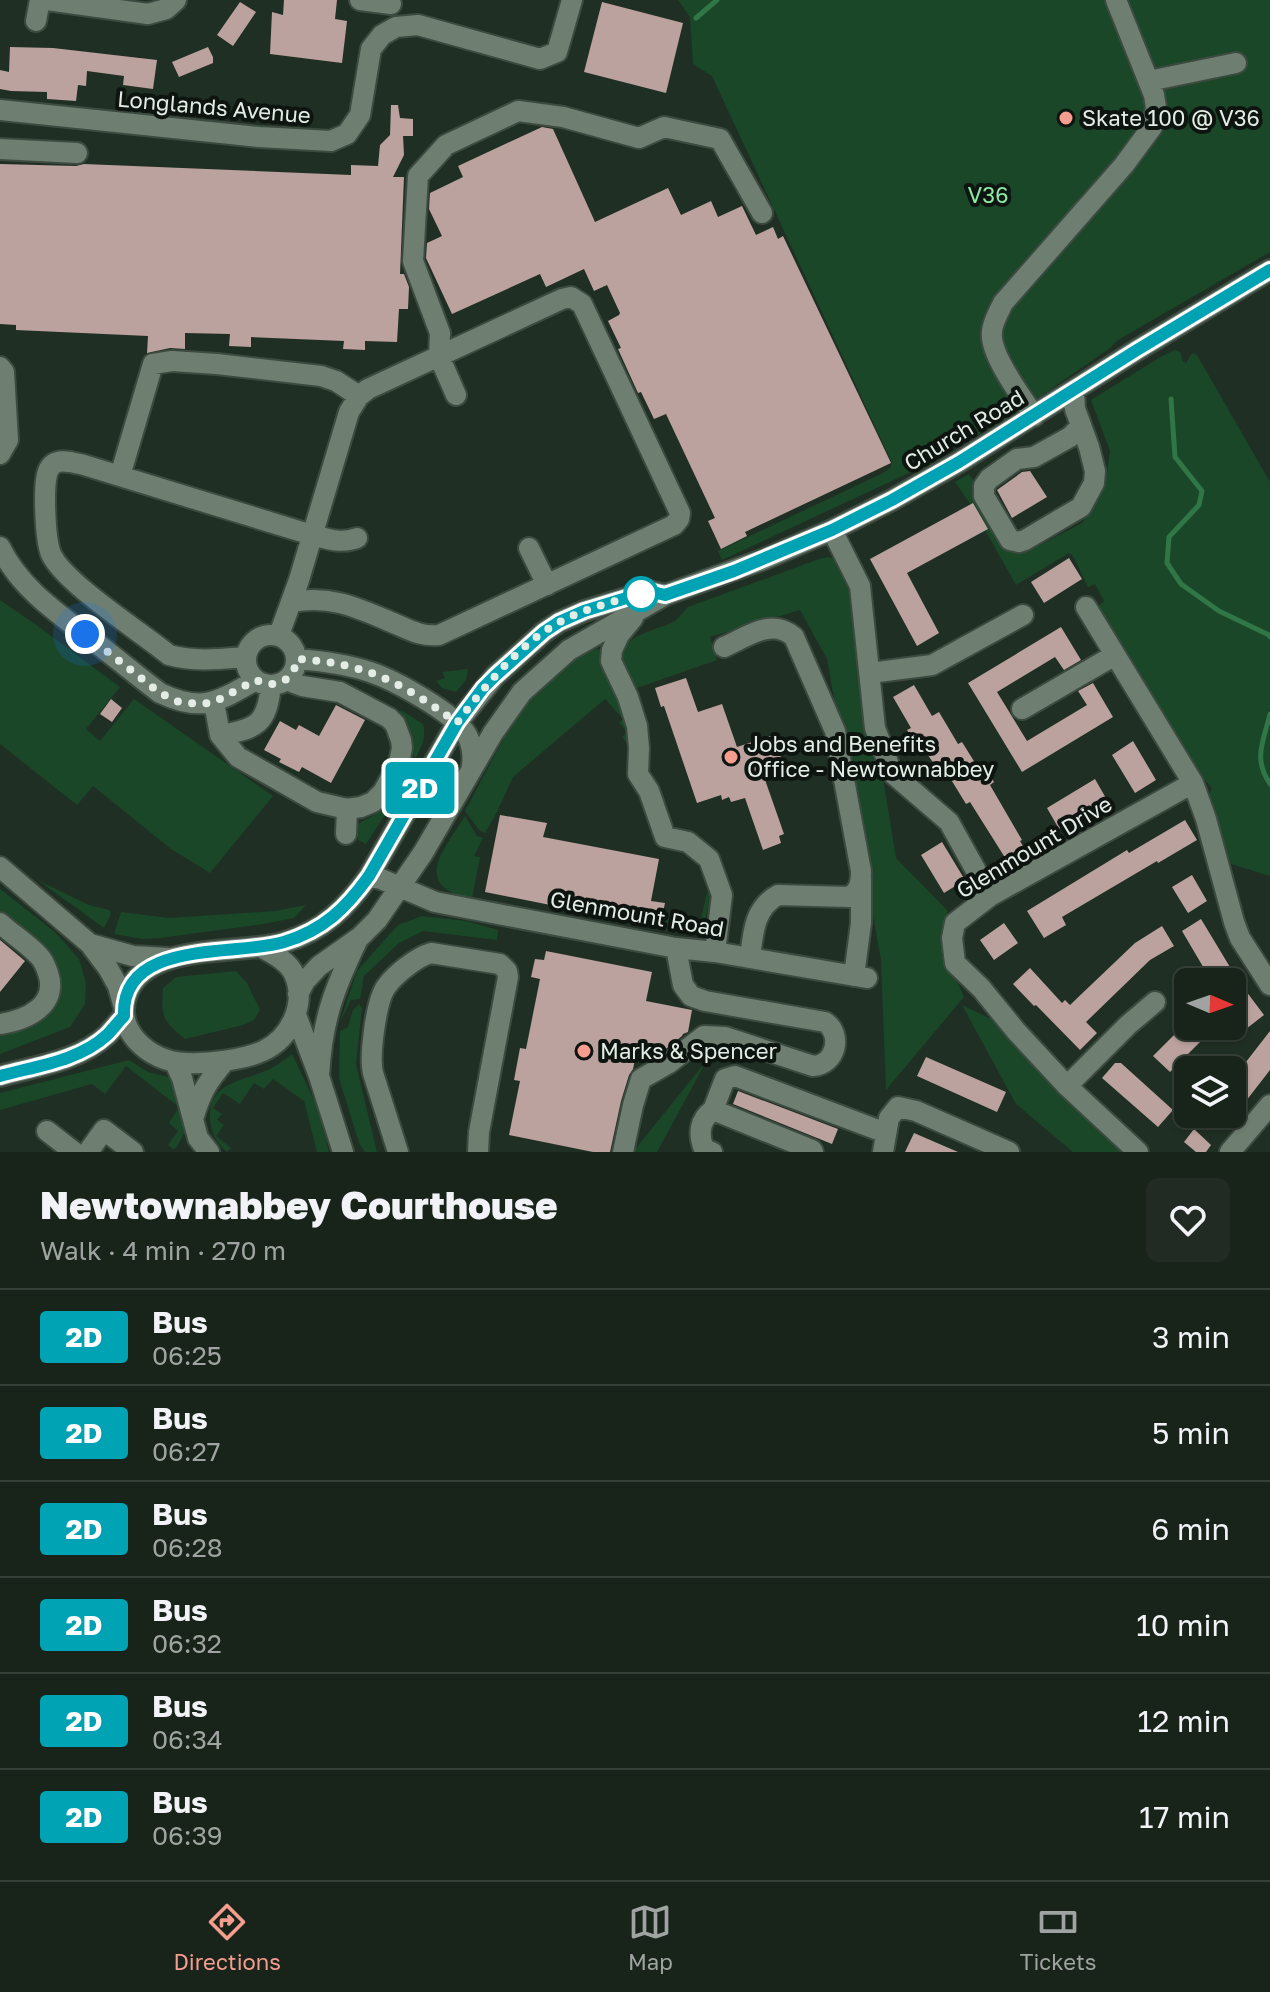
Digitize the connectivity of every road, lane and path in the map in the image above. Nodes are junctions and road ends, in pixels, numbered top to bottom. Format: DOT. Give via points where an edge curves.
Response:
graph roads {
  1 [pos="40,0"];
  2 [pos="47,0"];
  3 [pos="176,0"];
  4 [pos="360,0"];
  5 [pos="572,0"];
  6 [pos="1116,0"];
  7 [pos="392,2"];
  8 [pos="36,21"];
  9 [pos="396,27"];
  10 [pos="1236,63"];
  11 [pos="1149,81"];
  12 [pos="0,110"];
  13 [pos="0,149"];
  14 [pos="77,153"];
  15 [pos="762,213"];
  16 [pos="1270,270"];
  17 [pos="439,356"];
  18 [pos="0,367"];
  19 [pos="1074,391"];
  20 [pos="456,395"];
  21 [pos="359,396"];
  22 [pos="1034,416"];
  23 [pos="1081,426"];
  24 [pos="0,454"];
  25 [pos="120,476"];
  26 [pos="832,530"];
  27 [pos="312,535"];
  28 [pos="357,538"];
  29 [pos="0,547"];
  30 [pos="529,548"];
  31 [pos="547,585"];
  32 [pos="665,595"];
  33 [pos="292,602"];
  34 [pos="1086,607"];
  35 [pos="638,612"];
  36 [pos="1023,615"];
  37 [pos="279,635"];
  38 [pos="724,647"];
  39 [pos="1115,655"];
  40 [pos="246,657"];
  41 [pos="297,659"];
  42 [pos="870,673"];
  43 [pos="271,682"];
  44 [pos="522,692"];
  45 [pos="214,702"];
  46 [pos="1022,709"];
  47 [pos="462,728"];
  48 [pos="220,735"];
  49 [pos="471,771"];
  50 [pos="1193,783"];
  51 [pos="347,809"];
  52 [pos="346,834"];
  53 [pos="0,867"];
  54 [pos="861,871"];
  55 [pos="369,876"];
  56 [pos="400,888"];
  57 [pos="990,896"];
  58 [pos="0,923"];
  59 [pos="360,937"];
  60 [pos="90,944"];
  61 [pos="261,947"];
  62 [pos="676,948"];
  63 [pos="715,952"];
  64 [pos="171,958"];
  65 [pos="750,958"];
  66 [pos="1270,985"];
  67 [pos="298,994"];
  68 [pos="1155,1002"];
  69 [pos="124,1010"];
  70 [pos="296,1015"];
  71 [pos="0,1024"];
  72 [pos="225,1061"];
  73 [pos="175,1063"];
  74 [pos="0,1076"];
  75 [pos="319,1076"];
  76 [pos="1067,1086"];
  77 [pos="1270,1105"];
  78 [pos="713,1110"];
  79 [pos="47,1131"];
  80 [pos="197,1140"];
  81 [pos="884,1142"];
  82 [pos="74,1152"];
  83 [pos="88,1152"];
  84 [pos="133,1152"];
  85 [pos="343,1152"];
  86 [pos="398,1152"];
  87 [pos="478,1152"];
  88 [pos="623,1152"];
  89 [pos="712,1152"];
  90 [pos="813,1152"];
  91 [pos="1009,1152"];
  92 [pos="1138,1152"];
  93 [pos="1230,1152"];
  1 -- 8 [label="street"];
  2 -- 3 [label="street" via="148,14"];
  4 -- 7 [label="street"];
  5 -- 9 [label="street" via="557,52 540,59 418,25"];
  6 -- 11 [label="street"];
  7 -- 9 [label="street"];
  9 -- 12 [label="street, Longlands Avenue" via="371,49 360,115 347,134 331,141"];
  10 -- 11 [label="street"];
  11 -- 22 [label="street" via="1156,108 1152,127 1003,303 992,329 992,344"];
  13 -- 14 [label="street"];
  15 -- 17 [label="street" via="720,139 664,127 639,138 518,111 446,145 418,176 413,261 440,333"];
  16 -- 19 [label="street, Church Road"];
  17 -- 20 [label="street"];
  17 -- 21 [label="street"];
  17 -- 31 [label="street" via="571,297 582,304 610,362 679,519"];
  18 -- 24 [label="street" via="8,440"];
  19 -- 22 [label="street, Church Road"];
  19 -- 23 [label="street"];
  21 -- 25 [label="street" via="321,376 217,364 153,364"];
  21 -- 27 [label="street" via="349,412"];
  22 -- 26 [label="street, Church Road"];
  23 -- 23 [label="street" via="1095,471 1081,507 1025,540 1010,540 984,496 984,486 1017,459 1034,457"];
  25 -- 27 [label="street"];
  25 -- 40 [label="street" via="65,460 49,468 47,542 55,561 169,655"];
  26 -- 32 [label="street, Church Road"];
  26 -- 42 [label="street" via="860,586"];
  27 -- 28 [label="street" via="338,541"];
  27 -- 33 [label="street"];
  29 -- 45 [label="street" via="40,600 160,693 179,702"];
  30 -- 31 [label="street"];
  31 -- 33 [label="street" via="439,635 426,636 328,599"];
  32 -- 35 [label="street, Church Road"];
  32 -- 47 [label="street, Church Road" via="649,591 559,622 483,688"];
  33 -- 37 [label="street"];
  34 -- 39 [label="street"];
  35 -- 44 [label="street, Church Road" via="569,650"];
  35 -- 63 [label="street" via="619,635 611,661 637,726 638,774 665,837 688,842 709,859 722,895"];
  36 -- 42 [label="street" via="932,665"];
  37 -- 40 [label="street" via="257,638"];
  37 -- 41 [label="street" via="292,644"];
  38 -- 54 [label="street" via="771,627 794,637 835,731"];
  39 -- 46 [label="street"];
  39 -- 50 [label="street"];
  40 -- 43 [label="street" via="247,666"];
  41 -- 43 [label="street" via="296,667"];
  41 -- 47 [label="street" via="371,672 421,697"];
  42 -- 57 [label="street" via="875,728 892,773 949,822"];
  43 -- 45 [label="street"];
  43 -- 48 [label="street" via="259,723"];
  43 -- 51 [label="street" via="340,692 389,718 399,731 399,763 383,792 373,802"];
  44 -- 47 [label="street"];
  44 -- 49 [label="street, Church Road"];
  45 -- 48 [label="street"];
  47 -- 49 [label="street" via="473,751"];
  47 -- 55 [label="street, Church Road"];
  48 -- 51 [label="street" via="238,757 317,802"];
  49 -- 56 [label="street, Church Road"];
  50 -- 57 [label="street, Glenmount Drive"];
  50 -- 66 [label="street" via="1240,938"];
  51 -- 52 [label="street"];
  53 -- 60 [label="street"];
  54 -- 65 [label="street" via="861,883 849,897 770,899 754,928"];
  54 -- 65 [label="street, Glenmount Road" via="861,977"];
  55 -- 56 [label="street, Glenmount Road"];
  55 -- 61 [label="street, Church Road" via="325,923"];
  56 -- 59 [label="street, Church Road"];
  56 -- 62 [label="street, Glenmount Road" via="435,902"];
  57 -- 76 [label="street, Glenmount Drive" via="955,923 955,963"];
  58 -- 71 [label="street" via="40,957 51,984 38,1011"];
  59 -- 67 [label="street, Church Road" via="319,966"];
  59 -- 75 [label="street" via="331,1001"];
  60 -- 64 [label="street" via="133,956"];
  60 -- 69 [label="street" via="118,986"];
  61 -- 64 [label="street"];
  61 -- 67 [label="street" via="287,965"];
  62 -- 63 [label="street, Glenmount Road"];
  62 -- 88 [label="street" via="683,985 691,996 825,1022 835,1034 832,1055 828,1062 813,1066 725,1037 704,1036 641,1079"];
  63 -- 65 [label="street, Glenmount Road"];
  64 -- 69 [label="street" via="133,982"];
  67 -- 70 [label="street"];
  68 -- 76 [label="street"];
  69 -- 73 [label="street" via="137,1041"];
  69 -- 74 [label="street" via="106,1036 84,1051"];
  70 -- 72 [label="street" via="283,1038 263,1051"];
  70 -- 75 [label="street"];
  72 -- 73 [label="street"];
  72 -- 80 [label="street" via="201,1093"];
  73 -- 80 [label="street"];
  75 -- 85 [label="street"];
  76 -- 92 [label="street, Glenmount Drive"];
  77 -- 93 [label="street"];
  78 -- 81 [label="street" via="725,1079 735,1076"];
  78 -- 89 [label="street" via="700,1129 704,1149"];
  78 -- 90 [label="street"];
  79 -- 82 [label="street"];
  81 -- 91 [label="street" via="889,1118 898,1107"];
  83 -- 84 [label="street" via="104,1130"];
  86 -- 87 [label="street" via="373,1073 372,1049 386,987 411,963 431,953 500,964 507,971"];
}
